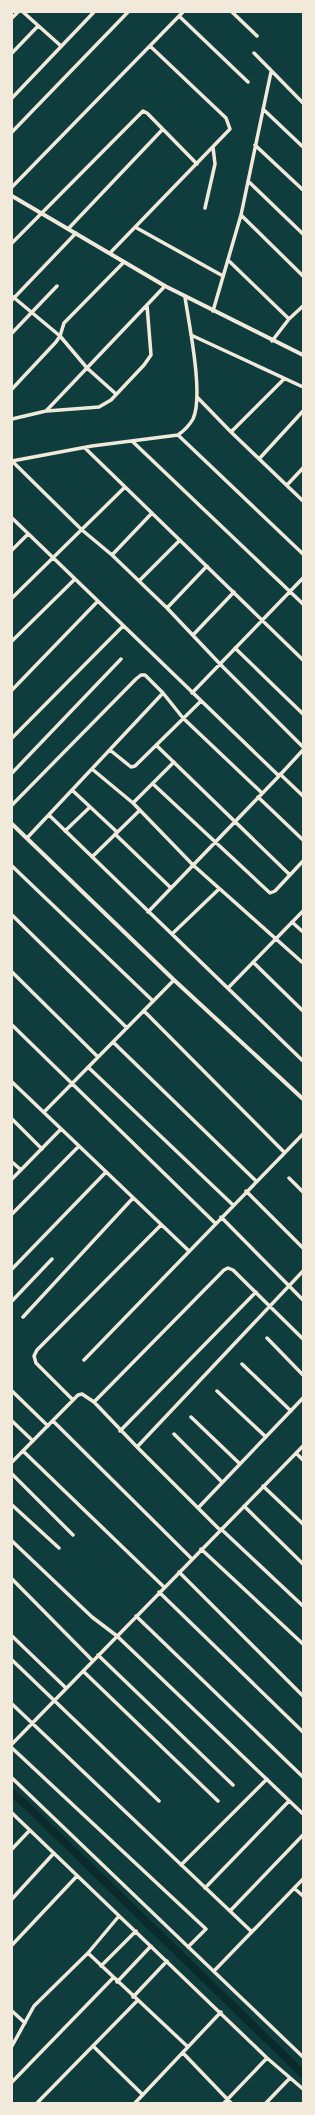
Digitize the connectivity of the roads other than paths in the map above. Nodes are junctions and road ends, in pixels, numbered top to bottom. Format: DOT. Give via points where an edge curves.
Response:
graph roads {
  1 [pos="18,12"];
  2 [pos="23,12"];
  3 [pos="32,12"];
  4 [pos="94,12"];
  5 [pos="128,12"];
  6 [pos="183,12"];
  7 [pos="232,12"];
  8 [pos="28,16"];
  9 [pos="179,16"];
  10 [pos="12,18"];
  11 [pos="38,26"];
  12 [pos="257,36"];
  13 [pos="61,46"];
  14 [pos="150,46"];
  15 [pos="12,52"];
  16 [pos="254,53"];
  17 [pos="271,72"];
  18 [pos="248,82"];
  19 [pos="12,98"];
  20 [pos="303,103"];
  21 [pos="263,109"];
  22 [pos="162,130"];
  23 [pos="12,132"];
  24 [pos="255,145"];
  25 [pos="213,147"];
  26 [pos="303,147"];
  27 [pos="197,164"];
  28 [pos="248,181"];
  29 [pos="12,187"];
  30 [pos="303,190"];
  31 [pos="12,197"];
  32 [pos="205,208"];
  33 [pos="42,213"];
  34 [pos="241,215"];
  35 [pos="135,227"];
  36 [pos="68,229"];
  37 [pos="76,233"];
  38 [pos="303,234"];
  39 [pos="12,243"];
  40 [pos="110,253"];
  41 [pos="229,261"];
  42 [pos="124,262"];
  43 [pos="223,276"];
  44 [pos="303,276"];
  45 [pos="57,286"];
  46 [pos="165,286"];
  47 [pos="186,297"];
  48 [pos="13,298"];
  49 [pos="147,305"];
  50 [pos="303,306"];
  51 [pos="213,311"];
  52 [pos="32,312"];
  53 [pos="289,319"];
  54 [pos="12,333"];
  55 [pos="191,335"];
  56 [pos="60,336"];
  57 [pos="272,341"];
  58 [pos="303,355"];
  59 [pos="87,368"];
  60 [pos="284,379"];
  61 [pos="303,387"];
  62 [pos="12,389"];
  63 [pos="116,394"];
  64 [pos="197,397"];
  65 [pos="46,411"];
  66 [pos="303,411"];
  67 [pos="12,419"];
  68 [pos="231,432"];
  69 [pos="178,434"];
  70 [pos="132,441"];
  71 [pos="85,448"];
  72 [pos="259,459"];
  73 [pos="12,461"];
  74 [pos="303,468"];
  75 [pos="287,485"];
  76 [pos="125,487"];
  77 [pos="303,501"];
  78 [pos="152,513"];
  79 [pos="12,518"];
  80 [pos="82,530"];
  81 [pos="28,534"];
  82 [pos="180,540"];
  83 [pos="12,550"];
  84 [pos="303,554"];
  85 [pos="112,555"];
  86 [pos="52,557"];
  87 [pos="207,566"];
  88 [pos="303,578"];
  89 [pos="75,579"];
  90 [pos="139,581"];
  91 [pos="290,591"];
  92 [pos="234,592"];
  93 [pos="12,598"];
  94 [pos="98,601"];
  95 [pos="303,604"];
  96 [pos="167,608"];
  97 [pos="262,620"];
  98 [pos="123,626"];
  99 [pos="193,635"];
  100 [pos="12,642"];
  101 [pos="235,648"];
  102 [pos="121,660"];
  103 [pos="303,660"];
  104 [pos="220,664"];
  105 [pos="12,690"];
  106 [pos="192,692"];
  107 [pos="163,693"];
  108 [pos="201,701"];
  109 [pos="303,714"];
  110 [pos="183,718"];
  111 [pos="12,738"];
  112 [pos="156,745"];
  113 [pos="303,748"];
  114 [pos="110,750"];
  115 [pos="174,762"];
  116 [pos="92,769"];
  117 [pos="12,773"];
  118 [pos="280,775"];
  119 [pos="154,784"];
  120 [pos="72,790"];
  121 [pos="262,793"];
  122 [pos="303,796"];
  123 [pos="258,797"];
  124 [pos="133,804"];
  125 [pos="12,805"];
  126 [pos="90,807"];
  127 [pos="139,811"];
  128 [pos="49,815"];
  129 [pos="235,821"];
  130 [pos="12,824"];
  131 [pos="65,831"];
  132 [pos="116,833"];
  133 [pos="26,838"];
  134 [pos="303,840"];
  135 [pos="216,841"];
  136 [pos="92,857"];
  137 [pos="303,861"];
  138 [pos="193,865"];
  139 [pos="12,866"];
  140 [pos="290,874"];
  141 [pos="171,888"];
  142 [pos="219,889"];
  143 [pos="303,911"];
  144 [pos="148,912"];
  145 [pos="12,915"];
  146 [pos="292,922"];
  147 [pos="303,932"];
  148 [pos="172,934"];
  149 [pos="276,938"];
  150 [pos="253,962"];
  151 [pos="303,963"];
  152 [pos="12,972"];
  153 [pos="174,980"];
  154 [pos="228,988"];
  155 [pos="153,1001"];
  156 [pos="144,1011"];
  157 [pos="303,1011"];
  158 [pos="12,1025"];
  159 [pos="127,1028"];
  160 [pos="113,1042"];
  161 [pos="98,1057"];
  162 [pos="303,1061"];
  163 [pos="88,1067"];
  164 [pos="12,1082"];
  165 [pos="74,1083"];
  166 [pos="303,1099"];
  167 [pos="44,1112"];
  168 [pos="12,1120"];
  169 [pos="61,1129"];
  170 [pos="303,1134"];
  171 [pos="79,1146"];
  172 [pos="42,1149"];
  173 [pos="284,1152"];
  174 [pos="12,1162"];
  175 [pos="21,1170"];
  176 [pos="106,1172"];
  177 [pos="289,1178"];
  178 [pos="12,1179"];
  179 [pos="256,1181"];
  180 [pos="246,1191"];
  181 [pos="303,1192"];
  182 [pos="133,1198"];
  183 [pos="232,1206"];
  184 [pos="12,1214"];
  185 [pos="221,1217"];
  186 [pos="215,1223"];
  187 [pos="161,1225"];
  188 [pos="303,1248"];
  189 [pos="189,1251"];
  190 [pos="52,1259"];
  191 [pos="12,1269"];
  192 [pos="303,1271"];
  193 [pos="289,1286"];
  194 [pos="256,1292"];
  195 [pos="303,1300"];
  196 [pos="12,1301"];
  197 [pos="270,1307"];
  198 [pos="23,1317"];
  199 [pos="267,1338"];
  200 [pos="303,1339"];
  201 [pos="84,1360"];
  202 [pos="242,1364"];
  203 [pos="303,1375"];
  204 [pos="12,1391"];
  205 [pos="218,1391"];
  206 [pos="303,1398"];
  207 [pos="73,1400"];
  208 [pos="94,1402"];
  209 [pos="291,1411"];
  210 [pos="191,1417"];
  211 [pos="12,1421"];
  212 [pos="53,1421"];
  213 [pos="48,1426"];
  214 [pos="120,1431"];
  215 [pos="174,1434"];
  216 [pos="266,1437"];
  217 [pos="33,1441"];
  218 [pos="303,1446"];
  219 [pos="137,1447"];
  220 [pos="23,1451"];
  221 [pos="296,1453"];
  222 [pos="303,1460"];
  223 [pos="12,1462"];
  224 [pos="240,1464"];
  225 [pos="12,1474"];
  226 [pos="222,1482"];
  227 [pos="263,1486"];
  228 [pos="12,1505"];
  229 [pos="244,1506"];
  230 [pos="198,1508"];
  231 [pos="303,1524"];
  232 [pos="221,1529"];
  233 [pos="73,1535"];
  234 [pos="12,1541"];
  235 [pos="59,1548"];
  236 [pos="201,1549"];
  237 [pos="192,1559"];
  238 [pos="303,1564"];
  239 [pos="179,1572"];
  240 [pos="12,1579"];
  241 [pos="164,1587"];
  242 [pos="159,1592"];
  243 [pos="303,1606"];
  244 [pos="136,1616"];
  245 [pos="12,1636"];
  246 [pos="117,1636"];
  247 [pos="303,1644"];
  248 [pos="98,1655"];
  249 [pos="12,1660"];
  250 [pos="92,1660"];
  251 [pos="83,1671"];
  252 [pos="66,1688"];
  253 [pos="303,1696"];
  254 [pos="54,1700"];
  255 [pos="12,1704"];
  256 [pos="32,1723"];
  257 [pos="303,1732"];
  258 [pos="12,1744"];
  259 [pos="12,1748"];
  260 [pos="303,1777"];
  261 [pos="12,1778"];
  262 [pos="267,1779"];
  263 [pos="233,1785"];
  264 [pos="159,1801"];
  265 [pos="218,1801"];
  266 [pos="289,1801"];
  267 [pos="12,1813"];
  268 [pos="303,1814"];
  269 [pos="30,1830"];
  270 [pos="303,1835"];
  271 [pos="12,1849"];
  272 [pos="54,1853"];
  273 [pos="182,1865"];
  274 [pos="78,1876"];
  275 [pos="303,1879"];
  276 [pos="205,1888"];
  277 [pos="294,1888"];
  278 [pos="303,1896"];
  279 [pos="12,1898"];
  280 [pos="230,1911"];
  281 [pos="120,1916"];
  282 [pos="136,1931"];
  283 [pos="252,1932"];
  284 [pos="12,1945"];
  285 [pos="151,1946"];
  286 [pos="188,1947"];
  287 [pos="88,1953"];
  288 [pos="167,1961"];
  289 [pos="101,1966"];
  290 [pos="214,1972"];
  291 [pos="113,1978"];
  292 [pos="117,1982"];
  293 [pos="133,1997"];
  294 [pos="137,2001"];
  295 [pos="12,2011"];
  296 [pos="221,2012"];
  297 [pos="25,2023"];
  298 [pos="12,2046"];
  299 [pos="93,2046"];
  300 [pos="188,2047"];
  301 [pos="183,2053"];
  302 [pos="303,2057"];
  303 [pos="267,2058"];
  304 [pos="290,2078"];
  305 [pos="12,2082"];
  306 [pos="303,2089"];
  307 [pos="143,2095"];
  308 [pos="228,2100"];
  309 [pos="37,2103"];
  310 [pos="135,2103"];
  311 [pos="224,2103"];
  312 [pos="231,2103"];
  313 [pos="266,2103"];
  1 -- 10 [label="street"];
  2 -- 8 [label="street"];
  3 -- 8 [label="street"];
  4 -- 13 [label="street"];
  5 -- 23 [label="street"];
  6 -- 9 [label="street"];
  7 -- 12 [label="street"];
  8 -- 11 [label="street"];
  9 -- 14 [label="street"];
  9 -- 18 [label="street"];
  11 -- 13 [label="street"];
  11 -- 15 [label="street"];
  13 -- 19 [label="street"];
  14 -- 25 [label="street" via="230,123 227,134"];
  14 -- 29 [label="street"];
  16 -- 17 [label="street"];
  17 -- 20 [label="street"];
  17 -- 21 [label="street"];
  21 -- 24 [label="street"];
  21 -- 26 [label="street"];
  22 -- 27 [label="street"];
  22 -- 33 [label="street" via="143,111"];
  22 -- 36 [label="street"];
  24 -- 28 [label="street"];
  24 -- 30 [label="street"];
  25 -- 27 [label="street"];
  25 -- 32 [label="street" via="216,164"];
  27 -- 35 [label="street"];
  28 -- 34 [label="street"];
  28 -- 38 [label="street"];
  31 -- 33 [label="street"];
  33 -- 36 [label="street"];
  33 -- 39 [label="street"];
  34 -- 41 [label="street"];
  34 -- 44 [label="street"];
  35 -- 40 [label="street"];
  35 -- 43 [label="street"];
  36 -- 37 [label="street"];
  37 -- 40 [label="street"];
  37 -- 48 [label="street"];
  40 -- 42 [label="street"];
  41 -- 43 [label="street"];
  41 -- 53 [label="street"];
  42 -- 46 [label="street"];
  42 -- 56 [label="street" via="64,323"];
  43 -- 51 [label="street"];
  45 -- 52 [label="street"];
  46 -- 47 [label="street"];
  46 -- 49 [label="street"];
  47 -- 51 [label="street"];
  47 -- 55 [label="street"];
  48 -- 52 [label="street"];
  49 -- 59 [label="street"];
  49 -- 63 [label="street" via="151,354"];
  50 -- 53 [label="street"];
  51 -- 57 [label="street"];
  52 -- 54 [label="street"];
  52 -- 56 [label="street"];
  53 -- 57 [label="street"];
  55 -- 60 [label="street"];
  55 -- 64 [label="street"];
  56 -- 59 [label="street"];
  56 -- 62 [label="street"];
  57 -- 58 [label="street"];
  59 -- 63 [label="street"];
  59 -- 65 [label="street"];
  60 -- 61 [label="street"];
  60 -- 68 [label="street"];
  63 -- 65 [label="street" via="99,408"];
  64 -- 68 [label="street"];
  64 -- 69 [label="street" via="194,418 188,428"];
  65 -- 67 [label="street"];
  66 -- 72 [label="street"];
  68 -- 72 [label="street"];
  69 -- 70 [label="street"];
  69 -- 84 [label="street"];
  70 -- 71 [label="street"];
  70 -- 91 [label="street"];
  71 -- 73 [label="street"];
  71 -- 76 [label="street"];
  72 -- 75 [label="street"];
  73 -- 80 [label="street"];
  74 -- 75 [label="street"];
  75 -- 77 [label="street"];
  76 -- 78 [label="street"];
  76 -- 80 [label="street"];
  78 -- 82 [label="street"];
  78 -- 85 [label="street"];
  79 -- 81 [label="street"];
  80 -- 85 [label="street"];
  80 -- 86 [label="street"];
  81 -- 83 [label="street"];
  81 -- 86 [label="street"];
  82 -- 87 [label="street"];
  82 -- 90 [label="street"];
  85 -- 90 [label="street"];
  86 -- 89 [label="street"];
  86 -- 93 [label="street"];
  87 -- 92 [label="street"];
  87 -- 96 [label="street"];
  88 -- 91 [label="street"];
  89 -- 94 [label="street"];
  89 -- 100 [label="street"];
  90 -- 96 [label="street"];
  91 -- 95 [label="street"];
  91 -- 97 [label="street"];
  92 -- 97 [label="street"];
  92 -- 99 [label="street"];
  94 -- 98 [label="street"];
  94 -- 105 [label="street"];
  96 -- 99 [label="street"];
  97 -- 101 [label="street"];
  97 -- 103 [label="street"];
  98 -- 106 [label="street"];
  98 -- 111 [label="street"];
  99 -- 104 [label="street"];
  101 -- 104 [label="street"];
  101 -- 109 [label="street"];
  102 -- 117 [label="street"];
  104 -- 106 [label="street"];
  104 -- 113 [label="street"];
  106 -- 108 [label="street"];
  107 -- 110 [label="street"];
  107 -- 114 [label="street"];
  107 -- 125 [label="street" via="149,678 141,675"];
  108 -- 110 [label="street"];
  108 -- 118 [label="street"];
  110 -- 112 [label="street"];
  110 -- 121 [label="street"];
  112 -- 114 [label="street" via="131,768"];
  112 -- 115 [label="street"];
  113 -- 118 [label="street"];
  114 -- 116 [label="street"];
  115 -- 119 [label="street"];
  115 -- 129 [label="street"];
  116 -- 120 [label="street"];
  116 -- 124 [label="street"];
  118 -- 121 [label="street"];
  118 -- 122 [label="street"];
  119 -- 124 [label="street"];
  119 -- 135 [label="street"];
  120 -- 126 [label="street"];
  120 -- 128 [label="street"];
  121 -- 123 [label="street"];
  123 -- 129 [label="street"];
  123 -- 134 [label="street"];
  124 -- 127 [label="street"];
  126 -- 131 [label="street"];
  126 -- 132 [label="street"];
  127 -- 132 [label="street"];
  127 -- 138 [label="street"];
  128 -- 131 [label="street"];
  128 -- 133 [label="street"];
  129 -- 135 [label="street"];
  129 -- 140 [label="street"];
  130 -- 133 [label="street"];
  131 -- 136 [label="street"];
  132 -- 136 [label="street"];
  132 -- 141 [label="street"];
  133 -- 153 [label="street"];
  135 -- 138 [label="street"];
  135 -- 140 [label="street" via="270,893 276,891"];
  136 -- 144 [label="street"];
  137 -- 140 [label="street"];
  138 -- 141 [label="street"];
  138 -- 142 [label="street"];
  139 -- 155 [label="street"];
  141 -- 144 [label="street"];
  142 -- 148 [label="street"];
  142 -- 149 [label="street"];
  143 -- 146 [label="street"];
  144 -- 148 [label="street"];
  145 -- 159 [label="street"];
  146 -- 147 [label="street"];
  146 -- 149 [label="street"];
  148 -- 154 [label="street"];
  149 -- 150 [label="street"];
  149 -- 151 [label="street"];
  150 -- 154 [label="street"];
  150 -- 157 [label="street"];
  152 -- 161 [label="street"];
  153 -- 155 [label="street"];
  153 -- 166 [label="street"];
  154 -- 162 [label="street"];
  155 -- 156 [label="street"];
  156 -- 159 [label="street"];
  156 -- 173 [label="street"];
  158 -- 165 [label="street"];
  159 -- 160 [label="street"];
  160 -- 161 [label="street"];
  160 -- 179 [label="street"];
  161 -- 163 [label="street"];
  163 -- 165 [label="street"];
  163 -- 183 [label="street"];
  164 -- 167 [label="street"];
  165 -- 167 [label="street"];
  165 -- 186 [label="street"];
  167 -- 169 [label="street"];
  168 -- 172 [label="street"];
  169 -- 171 [label="street"];
  169 -- 172 [label="street"];
  170 -- 173 [label="street"];
  171 -- 176 [label="street"];
  171 -- 184 [label="street"];
  172 -- 175 [label="street"];
  173 -- 179 [label="street"];
  174 -- 175 [label="street"];
  175 -- 178 [label="street"];
  176 -- 182 [label="street"];
  176 -- 191 [label="street"];
  177 -- 181 [label="street"];
  179 -- 180 [label="street"];
  180 -- 183 [label="street"];
  180 -- 188 [label="street"];
  182 -- 187 [label="street"];
  182 -- 198 [label="street"];
  183 -- 185 [label="street"];
  185 -- 186 [label="street"];
  185 -- 193 [label="street"];
  186 -- 189 [label="street"];
  187 -- 189 [label="street"];
  187 -- 207 [label="street" via="37,1350 34,1356 36,1363"];
  189 -- 201 [label="street"];
  190 -- 196 [label="street"];
  192 -- 193 [label="street"];
  193 -- 195 [label="street"];
  193 -- 197 [label="street"];
  194 -- 197 [label="street"];
  194 -- 208 [label="street" via="233,1270 224,1270"];
  194 -- 214 [label="street"];
  197 -- 200 [label="street"];
  197 -- 219 [label="street"];
  199 -- 203 [label="street"];
  202 -- 209 [label="street"];
  204 -- 213 [label="street"];
  205 -- 216 [label="street"];
  206 -- 209 [label="street"];
  207 -- 208 [label="street" via="82,1394"];
  207 -- 212 [label="street"];
  208 -- 214 [label="street"];
  209 -- 216 [label="street"];
  210 -- 224 [label="street"];
  211 -- 217 [label="street"];
  212 -- 213 [label="street"];
  212 -- 237 [label="street"];
  213 -- 217 [label="street"];
  214 -- 219 [label="street"];
  215 -- 226 [label="street"];
  216 -- 224 [label="street"];
  217 -- 220 [label="street"];
  218 -- 221 [label="street"];
  219 -- 230 [label="street"];
  220 -- 223 [label="street"];
  220 -- 241 [label="street"];
  221 -- 222 [label="street"];
  221 -- 227 [label="street"];
  224 -- 226 [label="street"];
  225 -- 233 [label="street"];
  226 -- 230 [label="street"];
  227 -- 229 [label="street"];
  227 -- 231 [label="street"];
  228 -- 235 [label="street"];
  229 -- 232 [label="street"];
  229 -- 238 [label="street"];
  230 -- 232 [label="street"];
  232 -- 236 [label="street"];
  232 -- 243 [label="street"];
  234 -- 246 [label="street" via="92,1617"];
  236 -- 237 [label="street"];
  236 -- 247 [label="street"];
  237 -- 239 [label="street"];
  239 -- 241 [label="street"];
  239 -- 253 [label="street"];
  240 -- 250 [label="street"];
  241 -- 242 [label="street"];
  242 -- 244 [label="street"];
  242 -- 257 [label="street"];
  244 -- 246 [label="street"];
  244 -- 260 [label="street"];
  245 -- 252 [label="street"];
  246 -- 248 [label="street"];
  246 -- 262 [label="street"];
  248 -- 250 [label="street"];
  248 -- 263 [label="street"];
  249 -- 254 [label="street"];
  250 -- 251 [label="street"];
  251 -- 252 [label="street"];
  251 -- 265 [label="street"];
  252 -- 254 [label="street"];
  254 -- 256 [label="street"];
  254 -- 264 [label="street"];
  255 -- 256 [label="street"];
  256 -- 258 [label="street"];
  256 -- 273 [label="street"];
  259 -- 286 [label="street" via="206,1929"];
  261 -- 286 [label="street"];
  262 -- 266 [label="street"];
  262 -- 273 [label="street"];
  266 -- 268 [label="street"];
  266 -- 276 [label="street"];
  267 -- 269 [label="street"];
  269 -- 271 [label="street"];
  269 -- 272 [label="street"];
  270 -- 280 [label="street"];
  272 -- 274 [label="street"];
  272 -- 279 [label="street"];
  273 -- 276 [label="street"];
  274 -- 281 [label="street"];
  274 -- 284 [label="street"];
  275 -- 277 [label="street"];
  276 -- 280 [label="street"];
  277 -- 278 [label="street"];
  277 -- 283 [label="street"];
  280 -- 283 [label="street"];
  281 -- 282 [label="street"];
  281 -- 287 [label="street"];
  282 -- 285 [label="street"];
  282 -- 289 [label="street"];
  283 -- 290 [label="street"];
  285 -- 288 [label="street"];
  285 -- 292 [label="street"];
  286 -- 290 [label="street"];
  287 -- 289 [label="street"];
  287 -- 297 [label="street" via="34,2006"];
  288 -- 293 [label="street"];
  288 -- 296 [label="street"];
  289 -- 291 [label="street"];
  290 -- 302 [label="street"];
  291 -- 292 [label="street"];
  291 -- 305 [label="street"];
  292 -- 293 [label="street"];
  293 -- 294 [label="street"];
  294 -- 299 [label="street"];
  294 -- 300 [label="street"];
  295 -- 297 [label="street"];
  296 -- 300 [label="street"];
  296 -- 303 [label="street"];
  297 -- 298 [label="street"];
  299 -- 307 [label="street"];
  299 -- 309 [label="street"];
  300 -- 301 [label="street"];
  301 -- 307 [label="street"];
  301 -- 308 [label="street"];
  303 -- 304 [label="street"];
  303 -- 308 [label="street"];
  304 -- 306 [label="street"];
  304 -- 313 [label="street"];
  307 -- 310 [label="street"];
  308 -- 311 [label="street"];
  308 -- 312 [label="street"];
}
